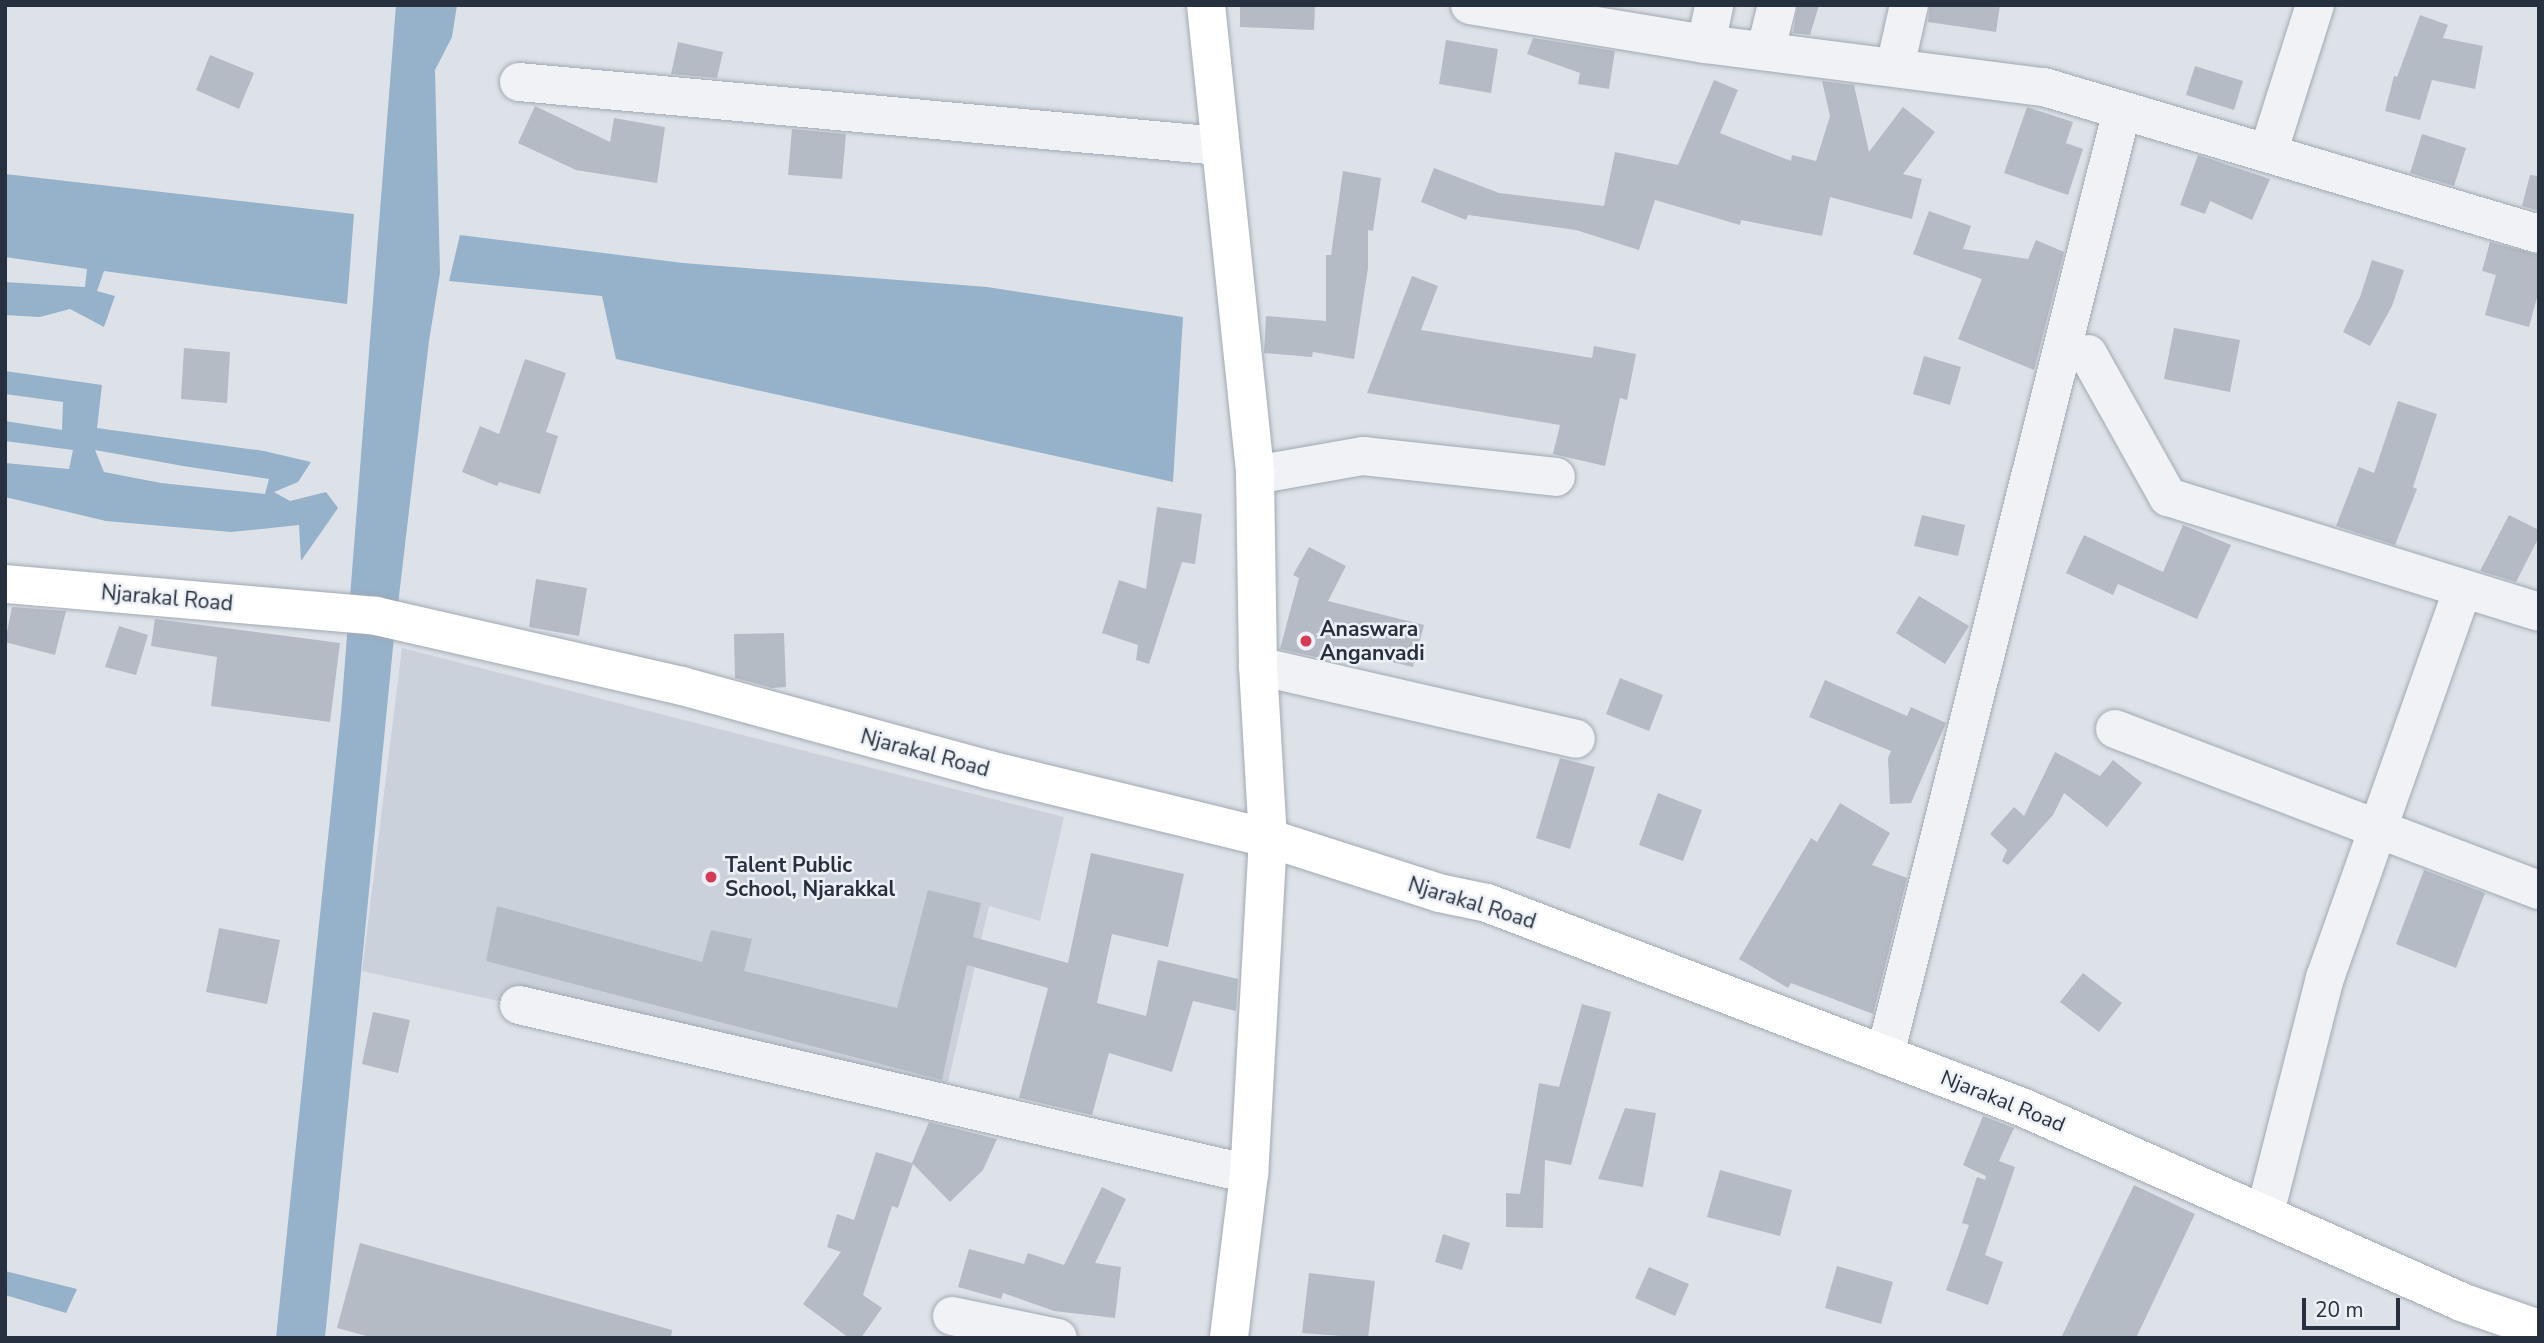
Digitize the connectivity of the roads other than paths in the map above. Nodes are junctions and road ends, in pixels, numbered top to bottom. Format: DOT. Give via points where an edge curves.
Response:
graph roads {
  1 [pos="1206,5"];
  2 [pos="1470,5"];
  3 [pos="1714,5"];
  4 [pos="1777,5"];
  5 [pos="1909,5"];
  6 [pos="2315,5"];
  7 [pos="1706,44"];
  8 [pos="1766,49"];
  9 [pos="1895,67"];
  10 [pos="519,82"];
  11 [pos="2122,110"];
  12 [pos="1219,146"];
  13 [pos="2268,153"];
  14 [pos="2539,234"];
  15 [pos="2088,354"];
  16 [pos="1255,475"];
  17 [pos="1556,477"];
  18 [pos="5,584"];
  19 [pos="2463,589"];
  20 [pos="2539,612"];
  21 [pos="1258,666"];
  22 [pos="2115,729"];
  23 [pos="1576,739"];
  24 [pos="2378,830"];
  25 [pos="1268,838"];
  26 [pos="2539,890"];
  27 [pos="519,1005"];
  28 [pos="1885,1055"];
  29 [pos="1249,1174"];
  30 [pos="2265,1213"];
  31 [pos="952,1316"];
  32 [pos="2539,1329"];
  33 [pos="1058,1338"];
  34 [pos="1229,1338"];
  1 -- 12 [label="main road"];
  2 -- 7 [label="street"];
  3 -- 7 [label="street"];
  4 -- 8 [label="street"];
  5 -- 9 [label="street"];
  6 -- 13 [label="street"];
  7 -- 8 [label="street"];
  8 -- 9 [label="street"];
  9 -- 11 [label="street" via="2044,87"];
  10 -- 12 [label="street"];
  11 -- 13 [label="street"];
  11 -- 28 [label="street"];
  12 -- 16 [label="main road"];
  13 -- 14 [label="street"];
  15 -- 19 [label="street" via="2168,497"];
  16 -- 17 [label="street" via="1363,456"];
  16 -- 21 [label="main road"];
  18 -- 25 [label="main road, Njarakal Road" via="376,616 682,686 989,770"];
  19 -- 20 [label="street"];
  19 -- 24 [label="street"];
  21 -- 23 [label="street"];
  21 -- 25 [label="main road"];
  22 -- 24 [label="street"];
  24 -- 26 [label="street"];
  24 -- 30 [label="street" via="2325,978"];
  25 -- 28 [label="main road, Njarakal Road" via="1440,893 1487,903"];
  25 -- 29 [label="main road"];
  27 -- 29 [label="street"];
  28 -- 30 [label="main road, Njarakal Road" via="2024,1108"];
  29 -- 34 [label="main road"];
  30 -- 32 [label="main road, Njarakal Road" via="2461,1302"];
  31 -- 33 [label="street"];
}
